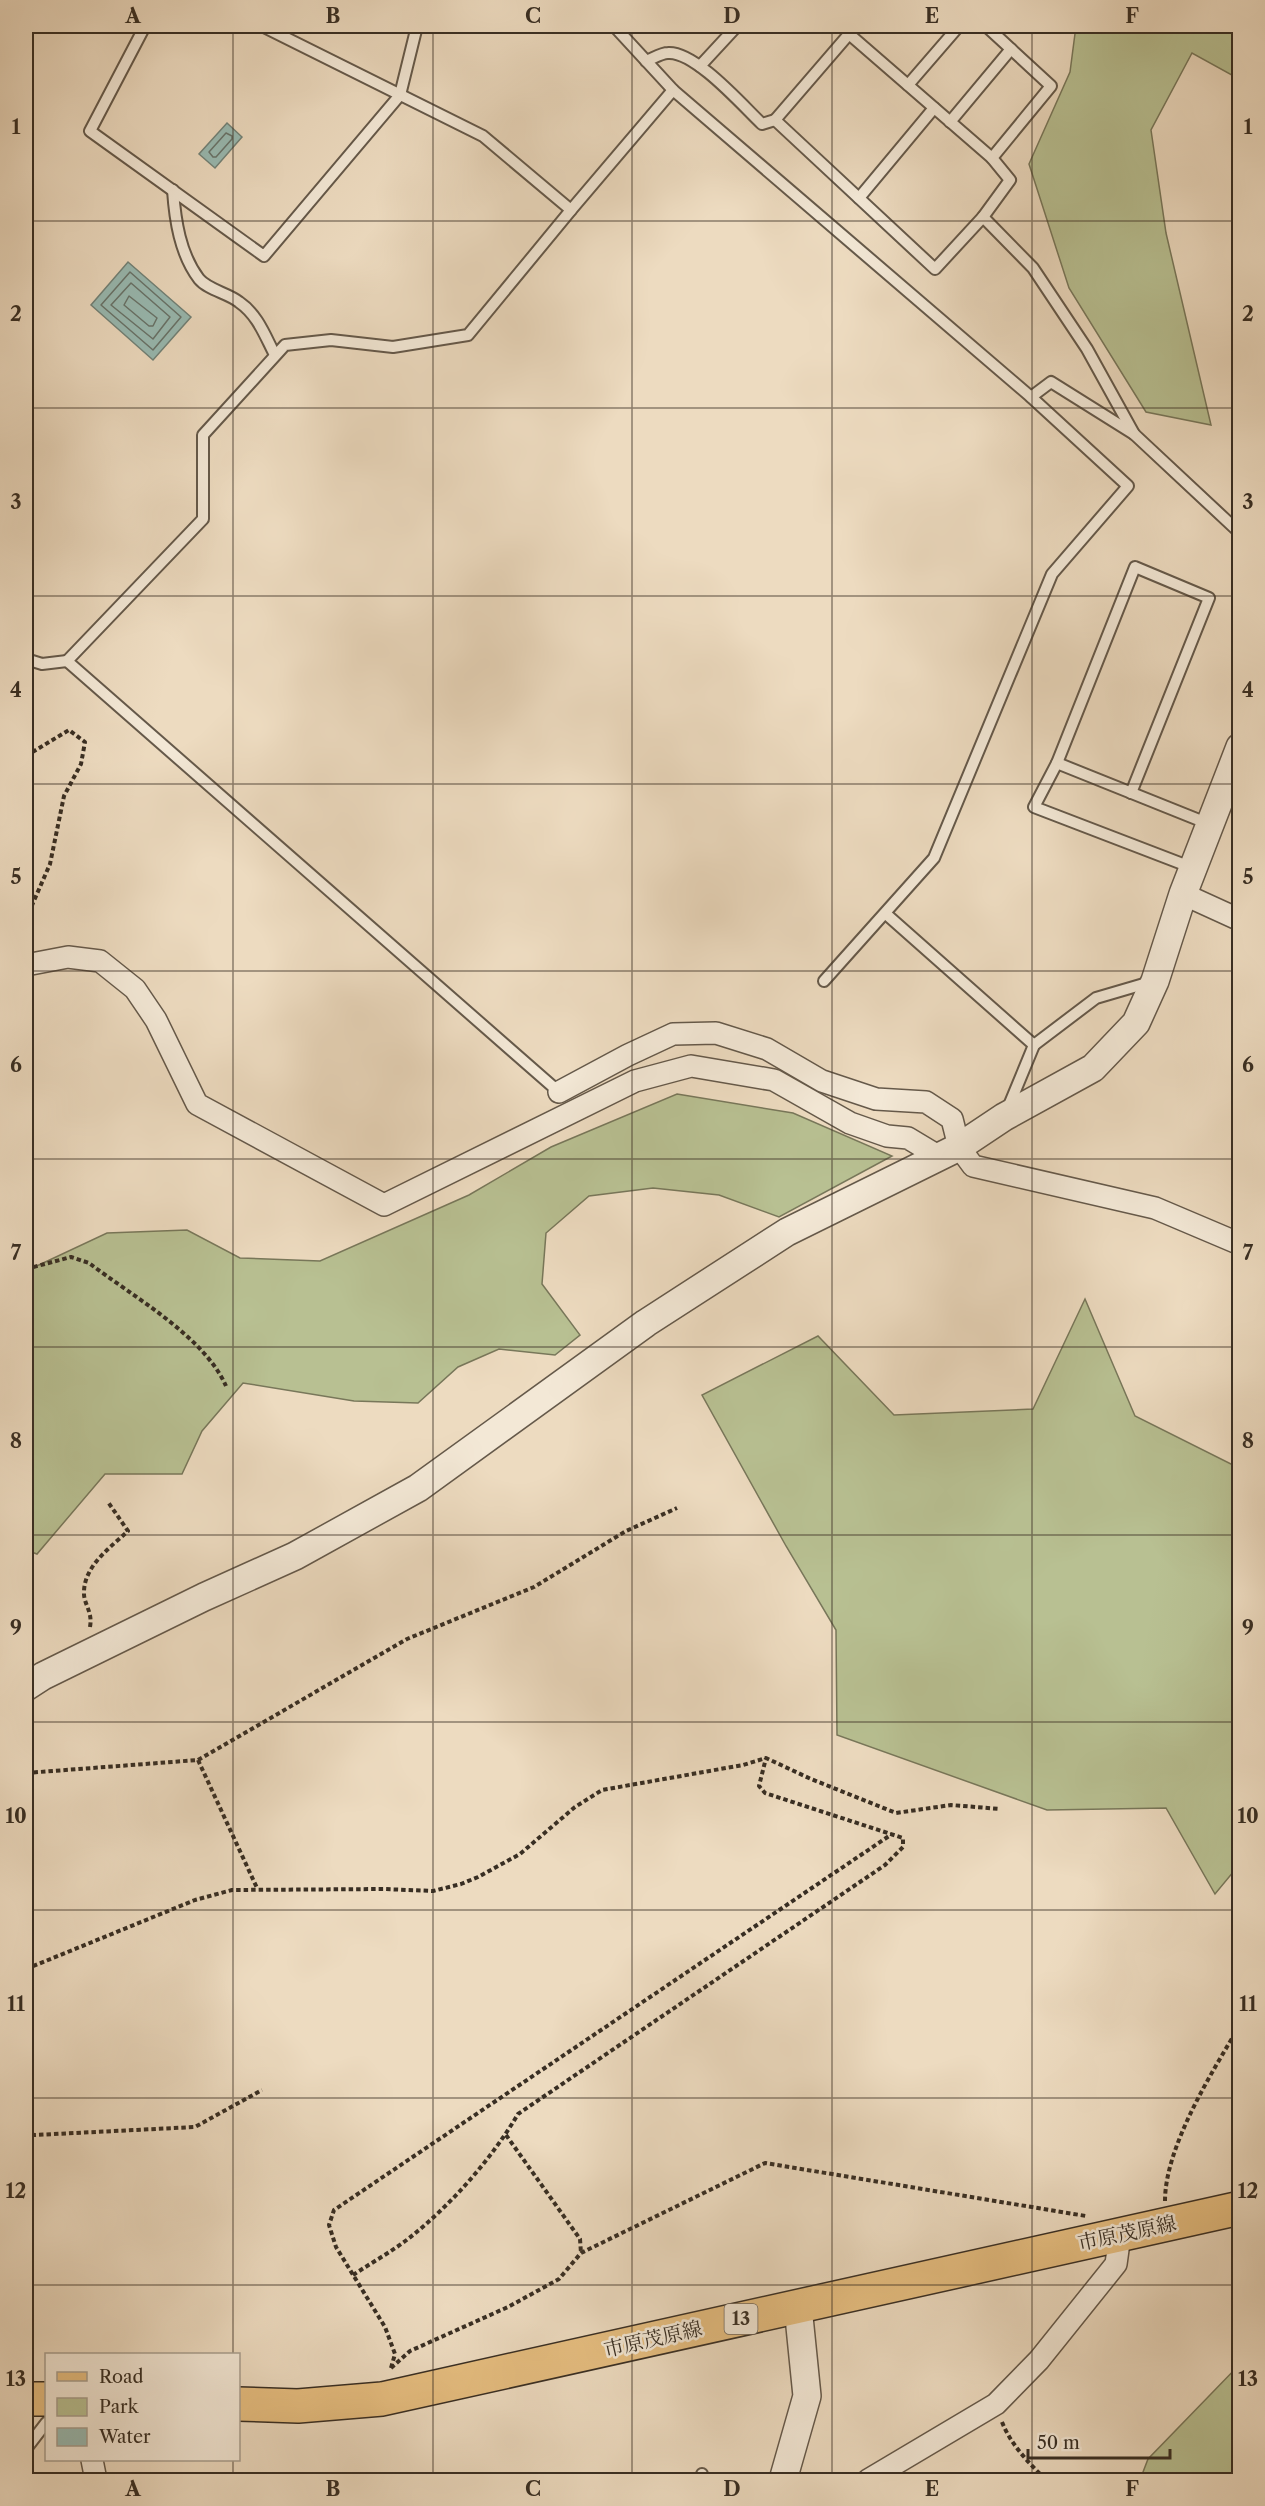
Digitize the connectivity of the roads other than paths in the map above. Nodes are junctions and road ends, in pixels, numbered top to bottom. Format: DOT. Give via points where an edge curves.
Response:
graph roads {
  1 [pos="145,26"];
  2 [pos="262,26"];
  3 [pos="417,26"];
  4 [pos="614,26"];
  5 [pos="737,26"];
  6 [pos="959,26"];
  7 [pos="986,26"];
  8 [pos="852,30"];
  9 [pos="1011,49"];
  10 [pos="646,62"];
  11 [pos="700,66"];
  12 [pos="908,85"];
  13 [pos="673,90"];
  14 [pos="400,95"];
  15 [pos="934,108"];
  16 [pos="775,120"];
  17 [pos="950,122"];
  18 [pos="992,158"];
  19 [pos="173,190"];
  20 [pos="859,198"];
  21 [pos="571,210"];
  22 [pos="983,218"];
  23 [pos="275,355"];
  24 [pos="1031,397"];
  25 [pos="1134,434"];
  26 [pos="1239,533"];
  27 [pos="26,659"];
  28 [pos="67,661"];
  29 [pos="1239,747"];
  30 [pos="1057,763"];
  31 [pos="1131,792"];
  32 [pos="1210,824"];
  33 [pos="1193,868"];
  34 [pos="1183,894"];
  35 [pos="886,914"];
  36 [pos="1239,920"];
  37 [pos="26,965"];
  38 [pos="824,981"];
  39 [pos="1155,981"];
  40 [pos="1034,1045"];
  41 [pos="559,1092"];
  42 [pos="1004,1117"];
  43 [pos="949,1151"];
  44 [pos="1239,1244"];
  45 [pos="26,1687"];
  46 [pos="1239,2208"];
  47 [pos="1114,2236"];
  48 [pos="798,2307"];
  49 [pos="240,2404"];
  50 [pos="41,2405"];
  51 [pos="26,2449"];
  52 [pos="92,2461"];
  53 [pos="96,2481"];
  54 [pos="783,2481"];
  55 [pos="868,2481"];
  1 -- 19 [label="lane" via="90,131"];
  2 -- 14 [label="lane"];
  3 -- 14 [label="lane"];
  4 -- 10 [label="lane"];
  5 -- 11 [label="lane"];
  6 -- 12 [label="lane"];
  7 -- 9 [label="lane"];
  8 -- 12 [label="lane"];
  8 -- 16 [label="lane"];
  9 -- 17 [label="lane"];
  9 -- 18 [label="lane" via="1051,86"];
  10 -- 11 [label="lane" via="668,53"];
  10 -- 13 [label="lane"];
  11 -- 16 [label="lane" via="762,123"];
  12 -- 15 [label="lane"];
  13 -- 21 [label="lane"];
  13 -- 24 [label="lane"];
  14 -- 19 [label="lane" via="264,256"];
  14 -- 21 [label="lane" via="483,136"];
  15 -- 17 [label="lane"];
  15 -- 20 [label="lane"];
  16 -- 20 [label="lane"];
  17 -- 18 [label="lane"];
  18 -- 22 [label="lane" via="1010,180"];
  19 -- 23 [label="lane" via="184,253 200,280 239,301 256,317"];
  20 -- 22 [label="lane" via="935,269"];
  21 -- 23 [label="lane" via="468,335 393,348 331,340 285,345"];
  22 -- 25 [label="lane" via="1033,268 1087,349"];
  23 -- 28 [label="lane" via="203,435 203,519"];
  24 -- 25 [label="lane" via="1051,382"];
  24 -- 35 [label="lane" via="1128,486 1052,574 934,858"];
  25 -- 26 [label="lane"];
  27 -- 28 [label="lane" via="42,664"];
  28 -- 41 [label="lane"];
  29 -- 32 [label="street"];
  30 -- 31 [label="lane"];
  30 -- 31 [label="lane" via="1135,567 1209,598"];
  30 -- 33 [label="lane" via="1034,807"];
  31 -- 32 [label="lane"];
  32 -- 33 [label="street"];
  33 -- 34 [label="street"];
  34 -- 36 [label="street"];
  34 -- 39 [label="street"];
  35 -- 38 [label="lane"];
  35 -- 40 [label="lane"];
  37 -- 43 [label="street" via="68,957 100,961 135,989 156,1020 197,1104 384,1205 635,1081 691,1066 774,1080 850,1124"];
  39 -- 40 [label="lane" via="1096,998"];
  39 -- 42 [label="street" via="1136,1023 1093,1068"];
  40 -- 42 [label="lane"];
  41 -- 43 [label="street" via="674,1034 716,1033 767,1049 822,1081 876,1099 926,1102 952,1119"];
  42 -- 43 [label="street"];
  43 -- 44 [label="street" via="973,1166 1155,1208"];
  43 -- 45 [label="street" via="787,1232 646,1323 418,1488 295,1556"];
  46 -- 47 [label="main road, 市原茂原線 / 13"];
  47 -- 48 [label="main road, 市原茂原線 / 13"];
  47 -- 55 [label="street" via="1116,2264 1039,2360 996,2404"];
  48 -- 49 [label="main road, 市原茂原線 / 13" via="386,2384 298,2406"];
  48 -- 54 [label="street" via="807,2396"];
  50 -- 51 [label="lane"];
  52 -- 53 [label="street"];
}
